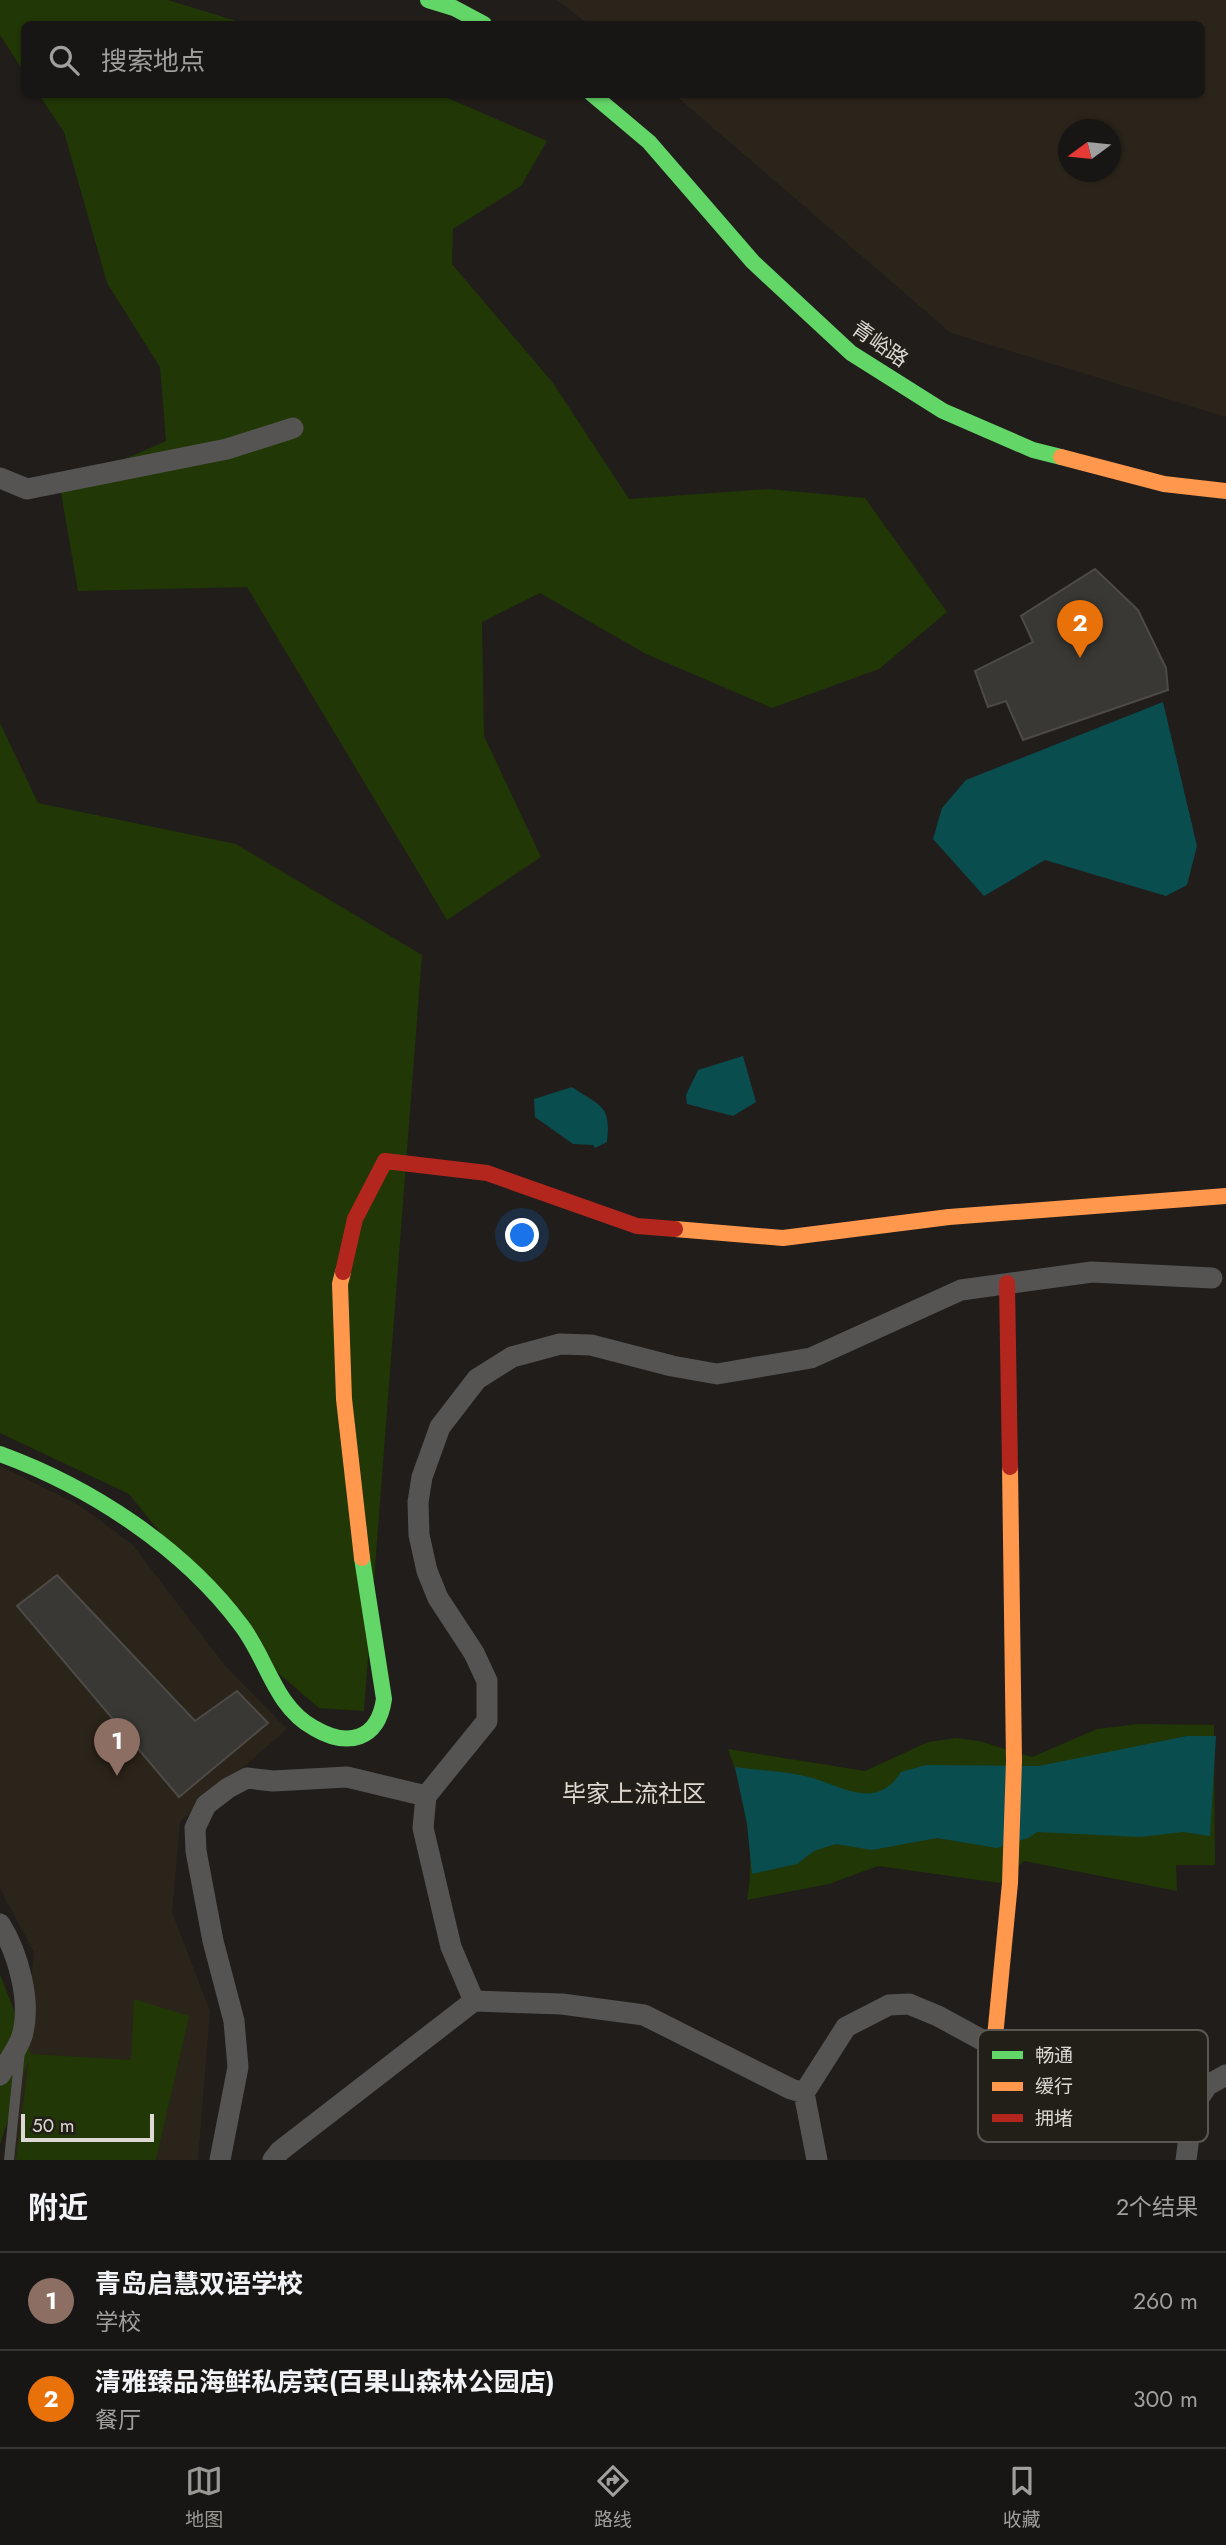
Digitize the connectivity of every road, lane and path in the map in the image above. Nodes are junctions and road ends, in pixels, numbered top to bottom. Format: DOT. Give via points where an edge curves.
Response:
graph roads {
  1 [pos="428,0"];
  2 [pos="478,21"];
  3 [pos="597,98"];
  4 [pos="293,428"];
  5 [pos="0,478"];
  6 [pos="1226,491"];
  7 [pos="1226,1196"];
  8 [pos="1212,1278"];
  9 [pos="1007,1283"];
  10 [pos="0,1454"];
  11 [pos="426,1796"];
  12 [pos="0,1924"];
  13 [pos="474,2001"];
  14 [pos="996,2030"];
  15 [pos="22,2036"];
  16 [pos="978,2038"];
  17 [pos="0,2075"];
  18 [pos="804,2093"];
  19 [pos="1188,2142"];
  20 [pos="9,2160"];
  21 [pos="220,2160"];
  22 [pos="273,2160"];
  23 [pos="817,2160"];
  24 [pos="1186,2160"];
  1 -- 2 [label="street"];
  3 -- 6 [label="street, 青峪路" via="649,142 753,262 862,360 943,411 1033,450 1164,484"];
  4 -- 5 [label="street" via="227,449 27,489"];
  7 -- 10 [label="street" via="950,1217 783,1237 637,1226 487,1173 385,1161 355,1219 340,1284 344,1399 384,1699 384,1716 365,1736 342,1738 302,1720 279,1695 243,1627 211,1587 128,1522 52,1476"];
  8 -- 9 [label="street" via="1093,1272"];
  9 -- 11 [label="street" via="961,1290 811,1358 717,1374 591,1345 559,1344 512,1357 477,1379 440,1427 422,1477 418,1513 419,1535 434,1589 487,1681 487,1721"];
  9 -- 14 [label="street" via="1014,1761 1010,1883"];
  11 -- 13 [label="street" via="424,1828 445,1920"];
  11 -- 21 [label="street" via="347,1777 247,1778 206,1805 195,1828 196,1851 234,2021 238,2067"];
  12 -- 15 [label="street" via="8,1936 26,1998"];
  13 -- 18 [label="street" via="562,2004 644,2015"];
  13 -- 22 [label="street"];
  15 -- 17 [label="street"];
  15 -- 20 [label="lane"];
  16 -- 18 [label="street" via="909,2004 889,2005 846,2027"];
  18 -- 23 [label="street"];
  19 -- 24 [label="street"];
}
